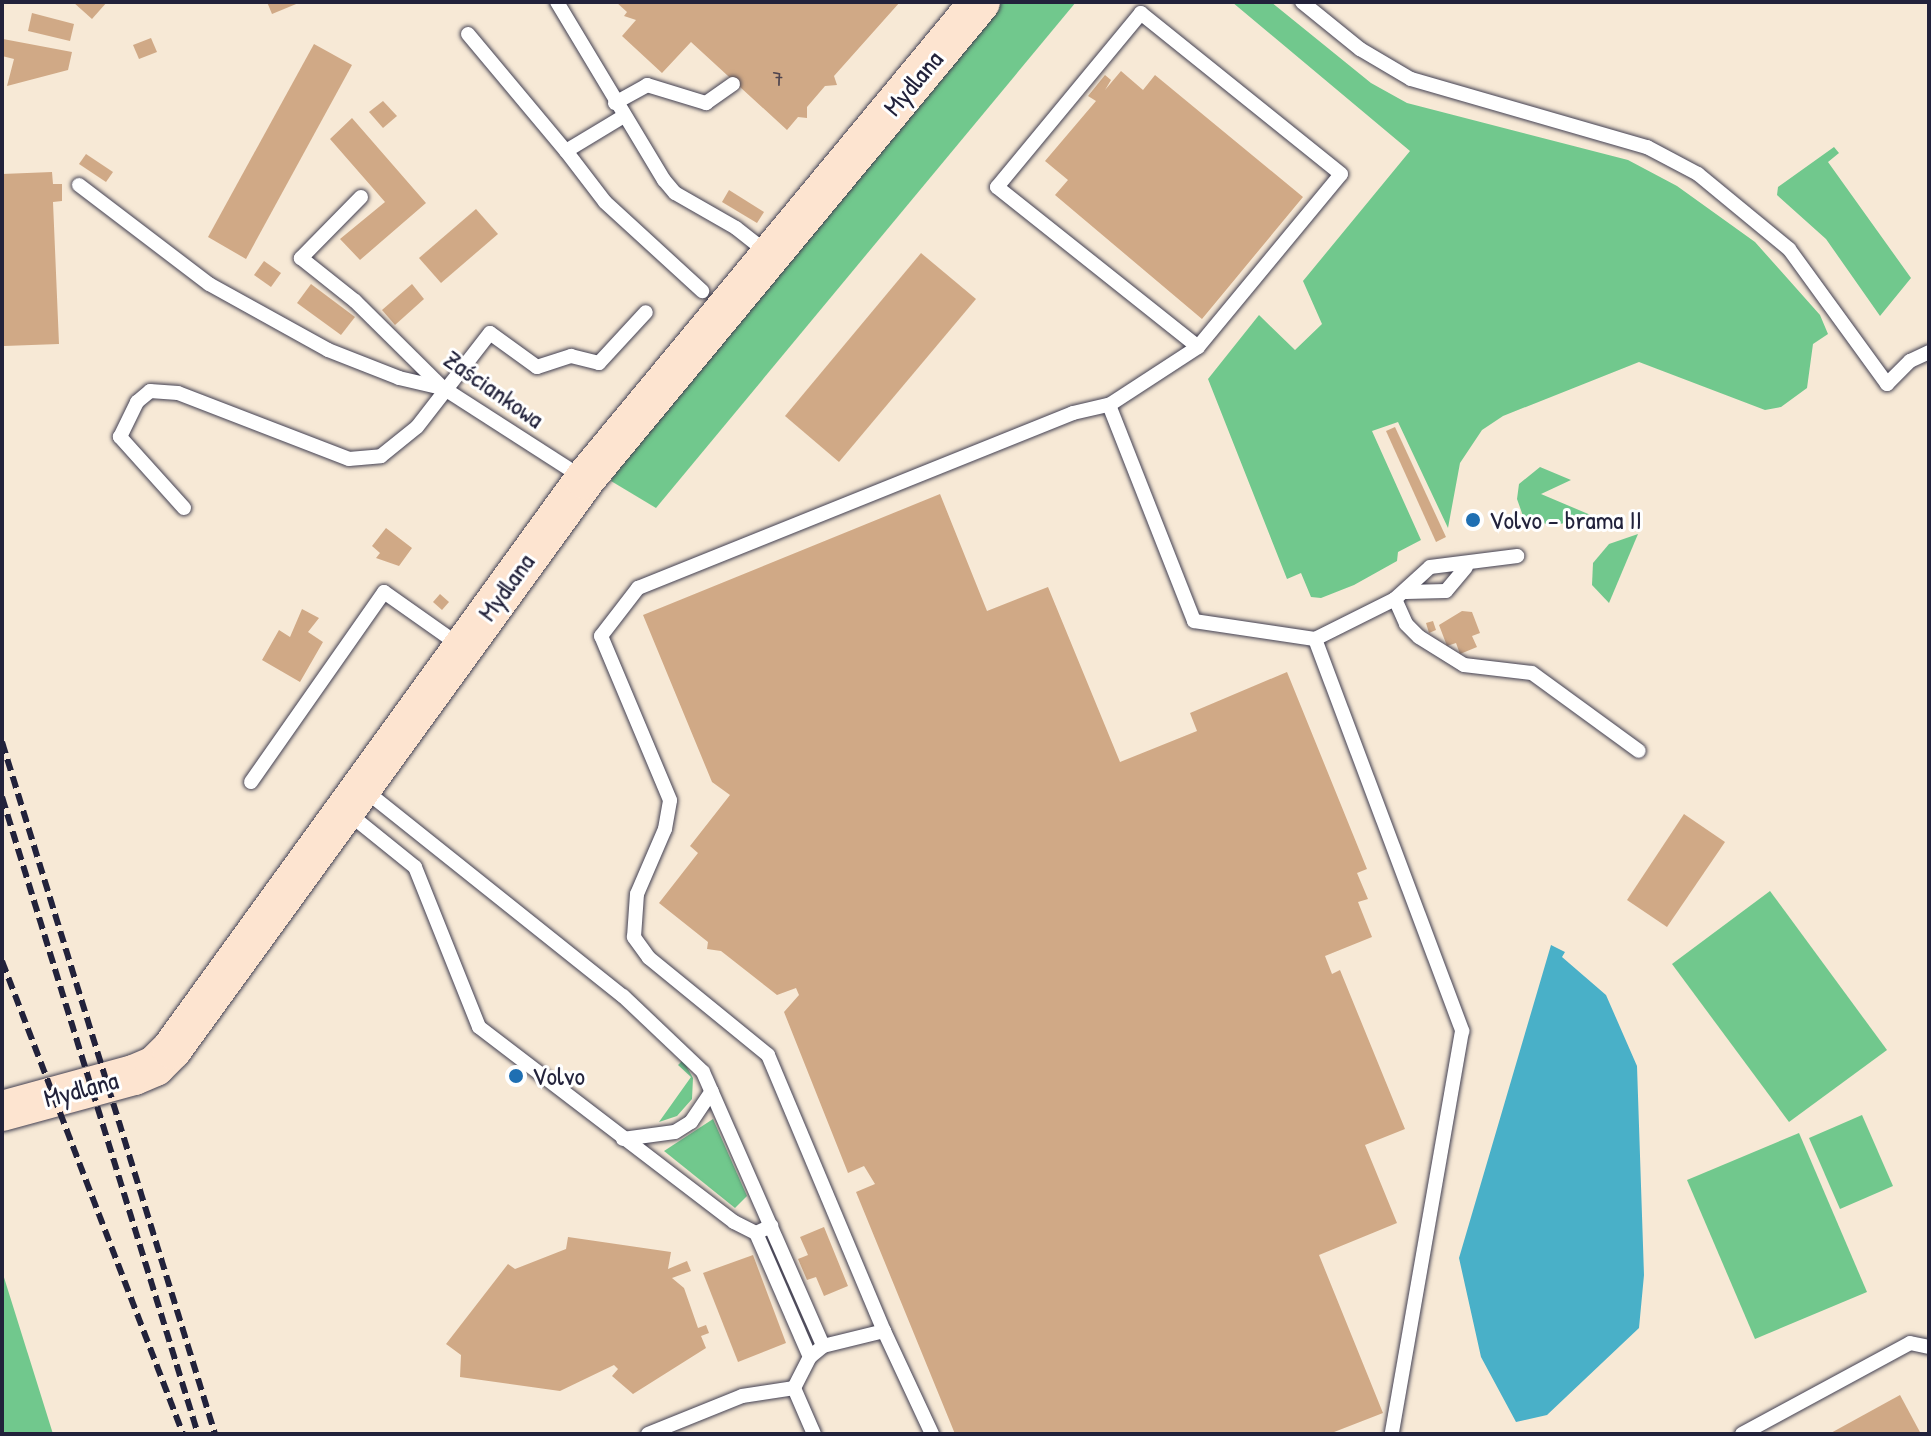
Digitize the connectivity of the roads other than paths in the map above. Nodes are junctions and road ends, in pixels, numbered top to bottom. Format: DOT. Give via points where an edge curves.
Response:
graph roads {
  1 [pos="557,2"];
  2 [pos="980,2"];
  3 [pos="1302,2"];
  4 [pos="468,34"];
  5 [pos="733,84"];
  6 [pos="620,109"];
  7 [pos="566,151"];
  8 [pos="79,185"];
  9 [pos="361,197"];
  10 [pos="770,255"];
  11 [pos="702,291"];
  12 [pos="646,312"];
  13 [pos="1198,347"];
  14 [pos="1929,352"];
  15 [pos="443,388"];
  16 [pos="1109,405"];
  17 [pos="585,479"];
  18 [pos="184,508"];
  19 [pos="1517,556"];
  20 [pos="1466,567"];
  21 [pos="1400,596"];
  22 [pos="1315,639"];
  23 [pos="462,648"];
  24 [pos="1639,751"];
  25 [pos="251,782"];
  26 [pos="352,798"];
  27 [pos="712,1091"];
  28 [pos="2,1111"];
  29 [pos="623,1139"];
  30 [pos="771,1226"];
  31 [pos="756,1233"];
  32 [pos="884,1331"];
  33 [pos="823,1346"];
  34 [pos="1929,1347"];
  35 [pos="810,1357"];
  36 [pos="794,1388"];
  37 [pos="648,1434"];
  38 [pos="814,1434"];
  39 [pos="932,1434"];
  40 [pos="1392,1434"];
  41 [pos="1742,1434"];
  1 -- 6 [label="lane"];
  2 -- 10 [label="street, Mydlana"];
  3 -- 14 [label="lane" via="1360,49 1411,79 1647,147 1698,174 1789,249 1887,384 1910,361"];
  4 -- 7 [label="lane"];
  5 -- 6 [label="lane" via="706,103 647,85"];
  6 -- 7 [label="lane"];
  6 -- 10 [label="lane" via="675,193 736,228"];
  7 -- 11 [label="lane" via="605,202"];
  8 -- 15 [label="lane" via="209,284 284,321 328,350 399,378"];
  9 -- 15 [label="lane, Zaściankowa" via="301,258 355,301"];
  10 -- 17 [label="street, Mydlana"];
  12 -- 15 [label="lane" via="599,363 571,356 537,367 490,333"];
  13 -- 13 [label="lane" via="1341,174 1141,13 997,187"];
  13 -- 16 [label="lane"];
  15 -- 17 [label="lane, Zaściankowa"];
  15 -- 18 [label="lane" via="417,427 381,456 349,459 178,393 150,391 137,402 120,437"];
  16 -- 22 [label="lane" via="1194,621"];
  16 -- 32 [label="lane" via="1073,413 638,588 601,636 670,800 665,829 637,894 634,937 649,958 768,1055"];
  17 -- 23 [label="street, Mydlana"];
  19 -- 20 [label="lane"];
  20 -- 21 [label="lane" via="1446,591"];
  20 -- 21 [label="lane" via="1430,567"];
  21 -- 22 [label="lane"];
  21 -- 24 [label="lane" via="1406,624 1419,637 1464,665 1532,673"];
  22 -- 40 [label="lane" via="1462,1031 1416,1270"];
  23 -- 25 [label="lane" via="384,592"];
  23 -- 26 [label="street, Mydlana"];
  26 -- 27 [label="lane" via="623,996 642,1019 686,1054"];
  26 -- 28 [label="street, Mydlana" via="155,1066"];
  26 -- 29 [label="lane" via="415,867 479,1027"];
  27 -- 29 [label="lane" via="691,1122 675,1132"];
  27 -- 30 [label="lane"];
  29 -- 31 [label="lane"];
  30 -- 31 [label="lane"];
  30 -- 33 [label="lane"];
  31 -- 35 [label="lane"];
  32 -- 33 [label="lane"];
  32 -- 39 [label="lane"];
  33 -- 35 [label="lane"];
  34 -- 41 [label="lane" via="1910,1343"];
  35 -- 36 [label="lane"];
  36 -- 37 [label="lane" via="742,1396"];
  36 -- 38 [label="lane"];
}
